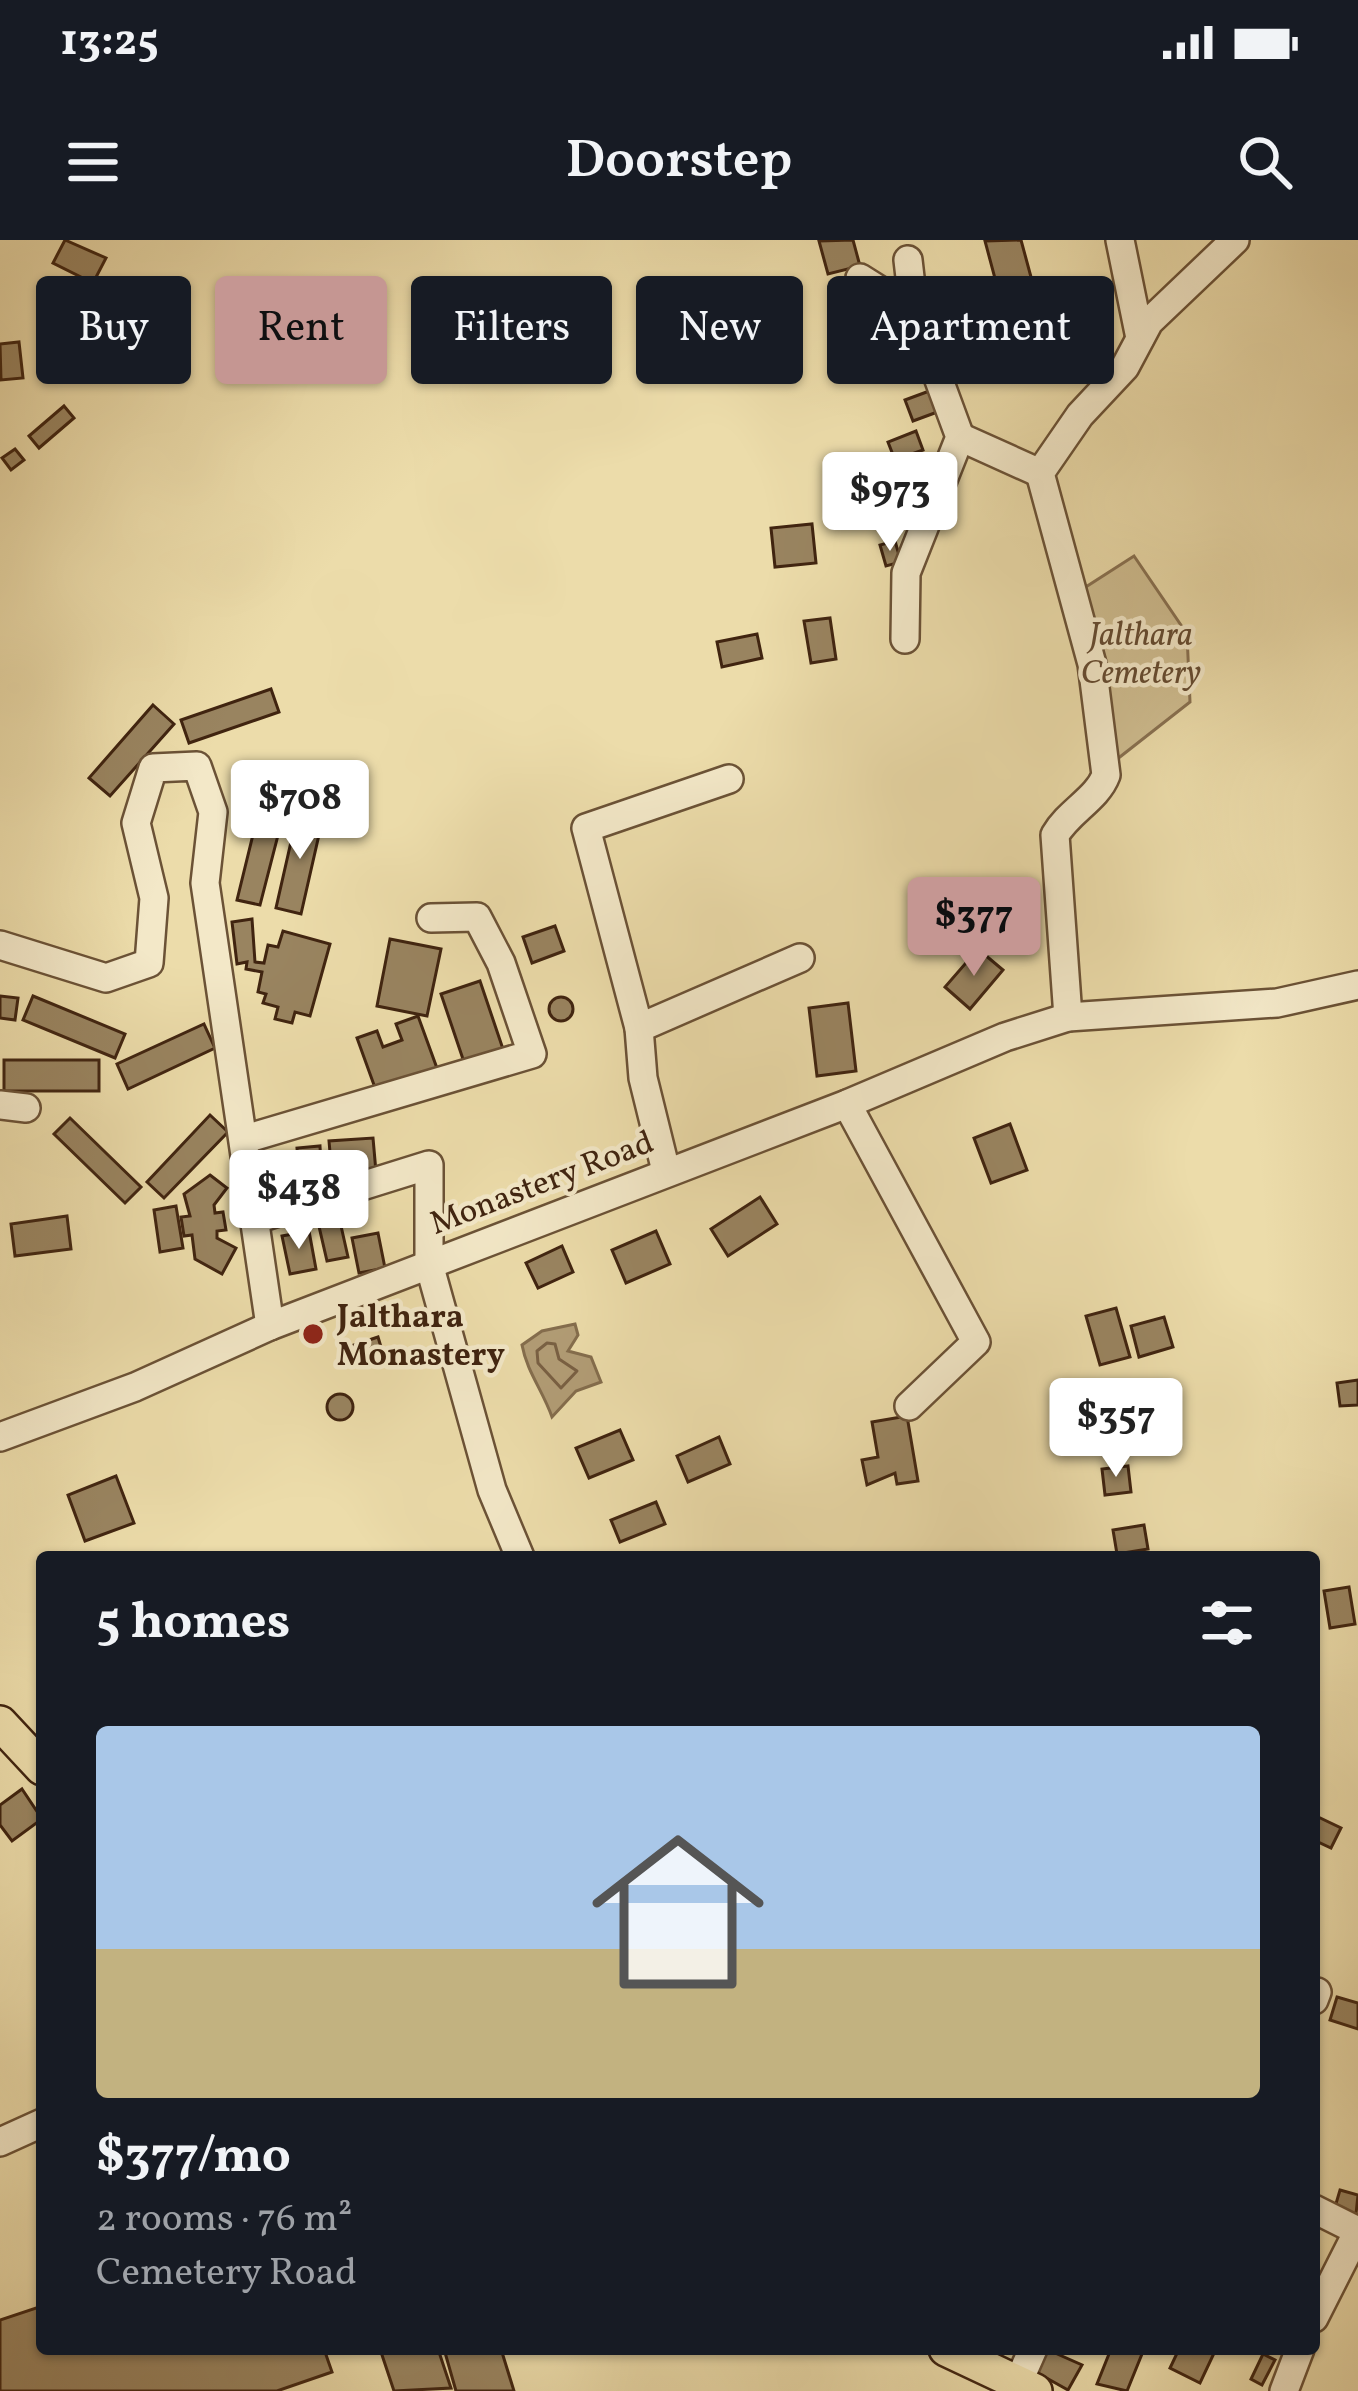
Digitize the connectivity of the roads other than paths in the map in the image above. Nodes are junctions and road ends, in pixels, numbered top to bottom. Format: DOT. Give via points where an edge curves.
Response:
graph roads {
  1 [pos="1120,240"];
  2 [pos="1235,240"];
  3 [pos="908,260"];
  4 [pos="910,276"];
  5 [pos="1140,338"];
  6 [pos="940,384"];
  7 [pos="960,437"];
  8 [pos="1040,473"];
  9 [pos="905,639"];
  10 [pos="729,779"];
  11 [pos="431,918"];
  12 [pos="0,945"];
  13 [pos="800,958"];
  14 [pos="1358,985"];
  15 [pos="1067,1017"];
  16 [pos="639,1028"];
  17 [pos="847,1104"];
  18 [pos="245,1138"];
  19 [pos="666,1171"];
  20 [pos="256,1220"];
  21 [pos="429,1264"];
  22 [pos="270,1326"];
  23 [pos="910,1406"];
  24 [pos="0,1438"];
  25 [pos="517,1551"];
  26 [pos="0,1724"];
  27 [pos="36,1762"];
  28 [pos="36,2126"];
  29 [pos="0,2142"];
  30 [pos="1320,2212"];
  31 [pos="1358,2231"];
  32 [pos="1320,2306"];
  33 [pos="959,2355"];
  34 [pos="1032,2355"];
  35 [pos="1298,2355"];
  36 [pos="1026,2387"];
  37 [pos="1285,2391"];
  1 -- 5 [label="street"];
  2 -- 5 [label="street"];
  3 -- 4 [label="street"];
  5 -- 8 [label="street" via="1126,367"];
  6 -- 7 [label="street"];
  7 -- 8 [label="street"];
  7 -- 9 [label="street" via="906,573"];
  8 -- 15 [label="street" via="1092,664 1106,775 1055,836"];
  10 -- 16 [label="street" via="586,828"];
  11 -- 18 [label="street" via="477,917 532,1054"];
  12 -- 18 [label="street" via="106,978 149,963 154,898 136,823 153,768 197,766 213,812 205,883"];
  13 -- 16 [label="street"];
  14 -- 15 [label="street, Monastery Road" via="1277,1003"];
  15 -- 17 [label="street, Monastery Road"];
  16 -- 19 [label="street"];
  17 -- 19 [label="street, Monastery Road"];
  17 -- 23 [label="street" via="976,1342"];
  18 -- 20 [label="street"];
  19 -- 21 [label="street, Monastery Road"];
  20 -- 21 [label="street" via="429,1165"];
  20 -- 22 [label="street"];
  21 -- 22 [label="street, Monastery Road"];
  21 -- 25 [label="street" via="492,1490"];
  22 -- 24 [label="street, Monastery Road"];
  26 -- 27 [label="main road"];
  28 -- 29 [label="street"];
  30 -- 31 [label="street"];
  31 -- 32 [label="street"];
  33 -- 36 [label="main road"];
  34 -- 36 [label="street"];
  35 -- 37 [label="street"];
}
